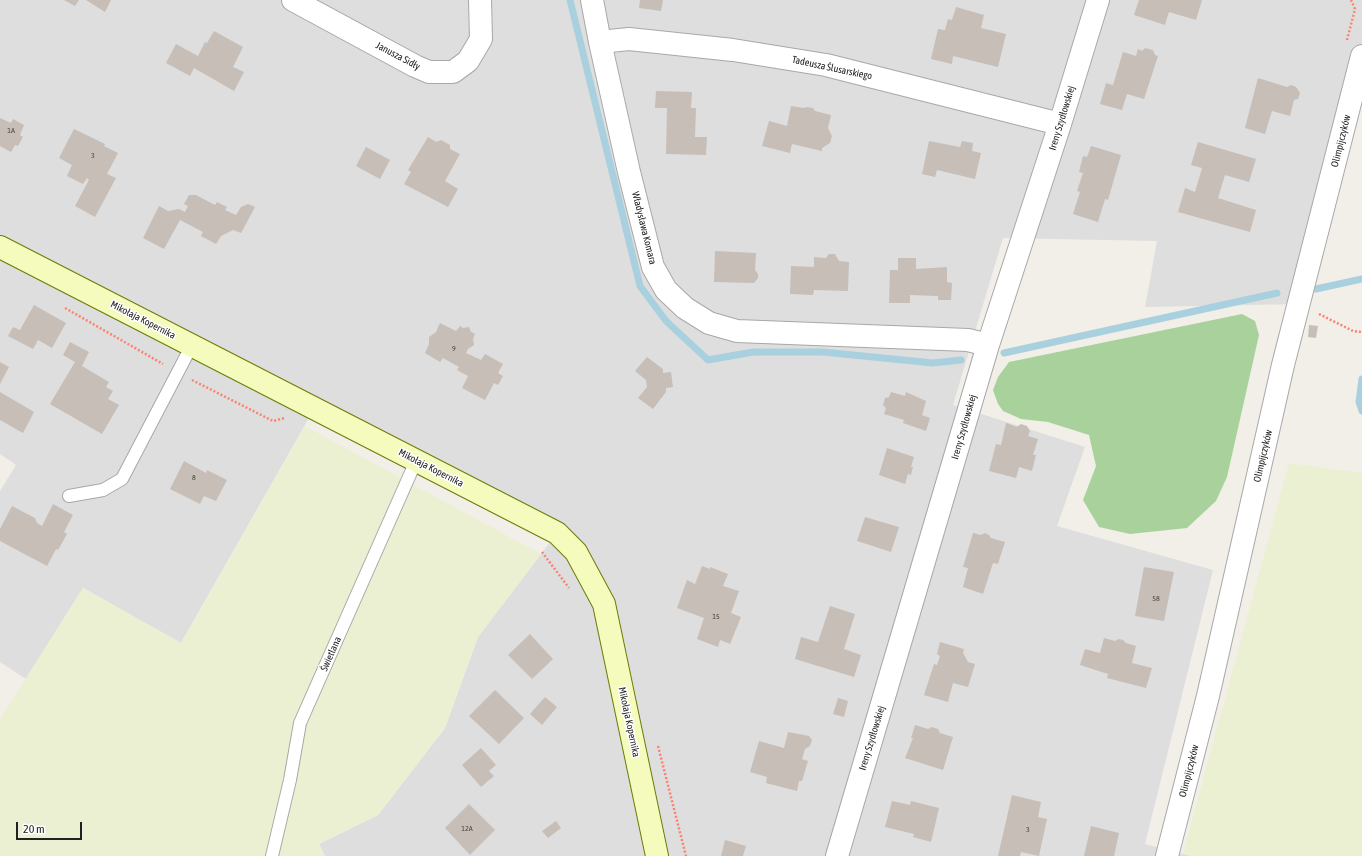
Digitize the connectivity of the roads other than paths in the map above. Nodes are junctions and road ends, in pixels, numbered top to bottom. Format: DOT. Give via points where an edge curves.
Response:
graph roads {
  1 [pos="293,0"];
  2 [pos="480,0"];
  3 [pos="592,0"];
  4 [pos="1098,0"];
  5 [pos="600,42"];
  6 [pos="1362,56"];
  7 [pos="1060,124"];
  8 [pos="0,247"];
  9 [pos="192,345"];
  10 [pos="988,345"];
  11 [pos="416,461"];
  12 [pos="68,496"];
  13 [pos="272,856"];
  14 [pos="657,856"];
  15 [pos="837,856"];
  16 [pos="1167,856"];
  1 -- 2 [label="street, Janusza Sidły" via="429,72 453,72 468,61 481,39"];
  3 -- 5 [label="street, Władysława Komara"];
  4 -- 7 [label="street, Ireny Szydłowskiej"];
  5 -- 7 [label="street, Tadeusza Ślusarskiego" via="629,38 733,50 826,65"];
  5 -- 10 [label="street, Władysława Komara" via="653,267 666,290 685,308 708,323 737,331 968,340"];
  6 -- 16 [label="street, Olimpijczyków" via="1283,365 1208,696"];
  7 -- 10 [label="street, Ireny Szydłowskiej"];
  8 -- 9 [label="street, Mikołaja Kopernika"];
  9 -- 11 [label="street, Mikołaja Kopernika"];
  9 -- 12 [label="lane" via="122,479 103,490"];
  10 -- 15 [label="street, Ireny Szydłowskiej"];
  11 -- 13 [label="lane, Świetlana" via="300,724"];
  11 -- 14 [label="street, Mikołaja Kopernika" via="557,533 576,552 604,604"];
}
